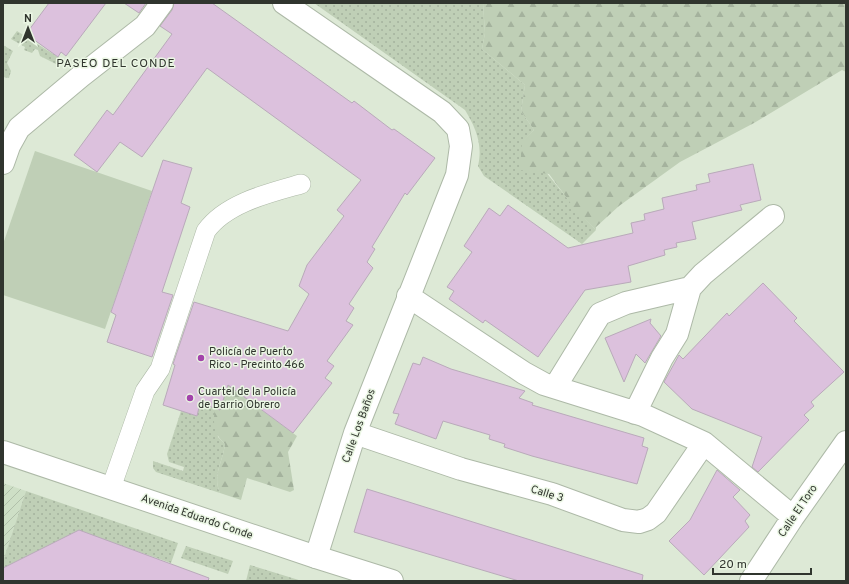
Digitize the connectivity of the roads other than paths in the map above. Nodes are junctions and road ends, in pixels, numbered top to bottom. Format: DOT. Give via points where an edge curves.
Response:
graph roads {
  1 [pos="162,3"];
  2 [pos="284,3"];
  3 [pos="3,163"];
  4 [pos="301,184"];
  5 [pos="773,216"];
  6 [pos="690,288"];
  7 [pos="408,296"];
  8 [pos="555,388"];
  9 [pos="635,413"];
  10 [pos="355,433"];
  11 [pos="704,442"];
  12 [pos="846,442"];
  13 [pos="3,452"];
  14 [pos="111,488"];
  15 [pos="793,517"];
  16 [pos="316,558"];
  17 [pos="392,581"];
  18 [pos="751,581"];
  1 -- 3 [label="street" via="145,26 33,114 19,128"];
  2 -- 7 [label="street, Calle Los Baños" via="442,112 458,129 461,146 457,175"];
  4 -- 14 [label="lane" via="280,189 228,211 214,220 206,231 160,369 145,391"];
  5 -- 6 [label="street" via="703,274"];
  6 -- 8 [label="street" via="626,303 600,314"];
  6 -- 9 [label="street" via="677,334"];
  7 -- 8 [label="street" via="524,374"];
  7 -- 10 [label="street, Calle Los Baños"];
  8 -- 9 [label="street"];
  9 -- 11 [label="street"];
  10 -- 11 [label="street, Calle 3" via="461,469 552,494 623,520 638,522 656,513"];
  10 -- 16 [label="street, Calle Los Baños"];
  11 -- 15 [label="street"];
  12 -- 15 [label="street, Calle El Toro"];
  13 -- 14 [label="street, Avenida Eduardo Conde"];
  14 -- 16 [label="street, Avenida Eduardo Conde"];
  15 -- 18 [label="street, Calle El Toro"];
  16 -- 17 [label="street, Avenida Eduardo Conde"];
}
